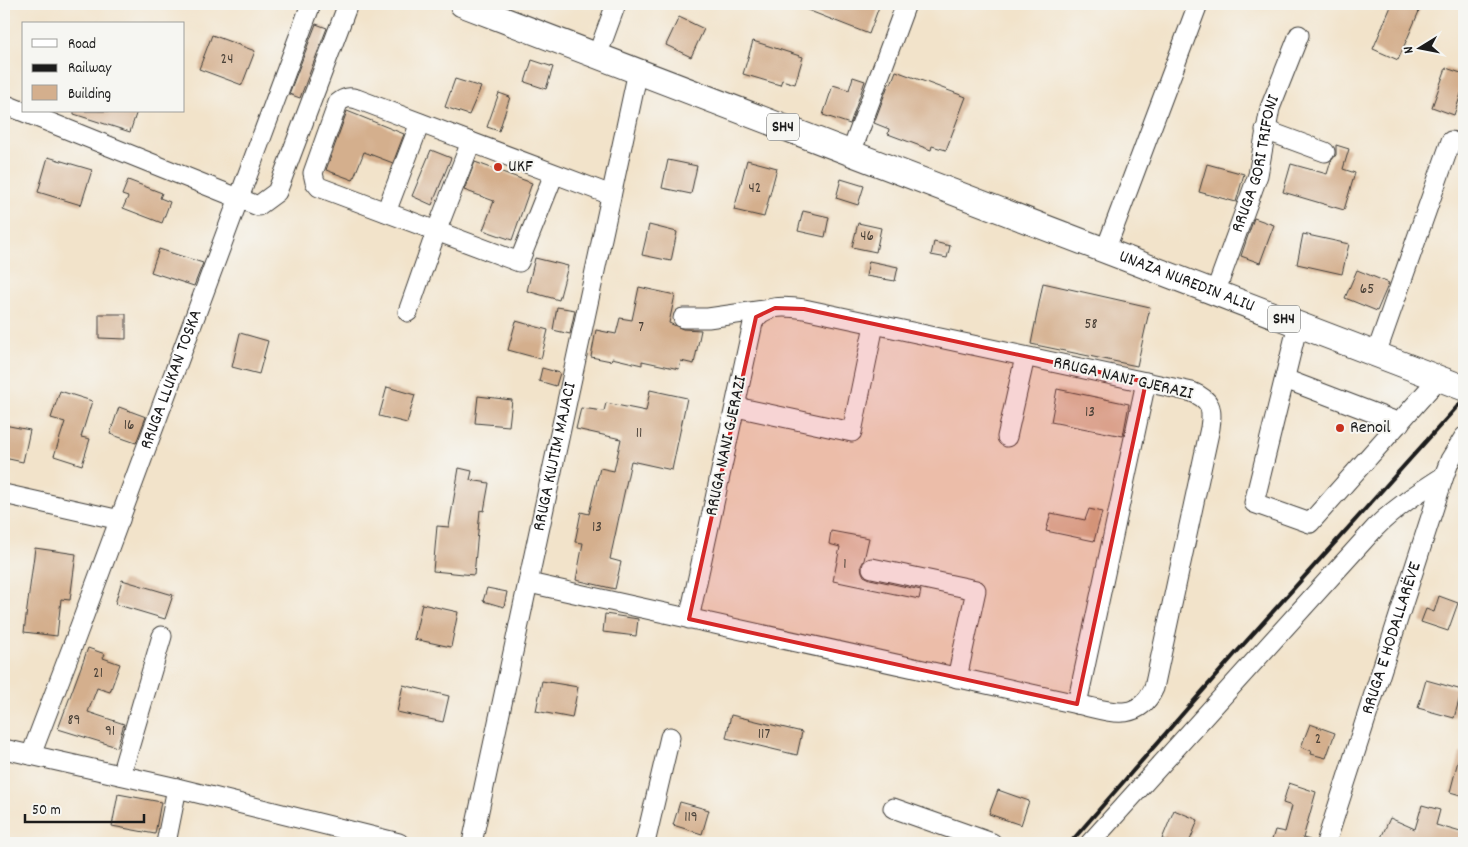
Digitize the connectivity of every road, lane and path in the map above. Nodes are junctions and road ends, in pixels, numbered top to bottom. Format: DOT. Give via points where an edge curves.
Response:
graph roads {
  1 [pos="311,4"];
  2 [pos="348,4"];
  3 [pos="462,4"];
  4 [pos="616,4"];
  5 [pos="906,4"];
  6 [pos="1198,4"];
  7 [pos="1299,35"];
  8 [pos="597,56"];
  9 [pos="638,71"];
  10 [pos="4,104"];
  11 [pos="22,111"];
  12 [pos="24,112"];
  13 [pos="420,123"];
  14 [pos="1265,130"];
  15 [pos="1451,141"];
  16 [pos="471,142"];
  17 [pos="1325,152"];
  18 [pos="851,153"];
  19 [pos="554,174"];
  20 [pos="611,195"];
  21 [pos="238,199"];
  22 [pos="386,212"];
  23 [pos="436,232"];
  24 [pos="1105,251"];
  25 [pos="1215,293"];
  26 [pos="764,310"];
  27 [pos="408,312"];
  28 [pos="683,318"];
  29 [pos="1298,324"];
  30 [pos="874,325"];
  31 [pos="1376,354"];
  32 [pos="1025,357"];
  33 [pos="1285,378"];
  34 [pos="1439,378"];
  35 [pos="1146,382"];
  36 [pos="1464,387"];
  37 [pos="736,407"];
  38 [pos="1400,423"];
  39 [pos="1007,437"];
  40 [pos="1464,437"];
  41 [pos="1444,476"];
  42 [pos="4,494"];
  43 [pos="120,520"];
  44 [pos="872,568"];
  45 [pos="529,583"];
  46 [pos="689,619"];
  47 [pos="162,636"];
  48 [pos="957,678"];
  49 [pos="1077,704"];
  50 [pos="670,736"];
  51 [pos="4,749"];
  52 [pos="31,755"];
  53 [pos="120,775"];
  54 [pos="178,788"];
  55 [pos="893,808"];
  56 [pos="166,843"];
  57 [pos="399,843"];
  58 [pos="472,843"];
  59 [pos="645,843"];
  60 [pos="992,843"];
  61 [pos="1090,843"];
  62 [pos="1326,843"];
  1 -- 21 [label="street, RRUGA LLUKAN TOSKA"];
  2 -- 21 [label="street" via="277,192 258,206"];
  3 -- 8 [label="main road, SH4"];
  4 -- 8 [label="street"];
  5 -- 18 [label="street"];
  6 -- 24 [label="street"];
  7 -- 14 [label="street, RRUGA GORI TRIFONI" via="1270,108"];
  8 -- 9 [label="main road, SH4"];
  9 -- 18 [label="main road, SH4"];
  9 -- 20 [label="street, RRUGA KUJTIM MAJACI"];
  10 -- 11 [label="street"];
  12 -- 21 [label="street"];
  13 -- 16 [label="street"];
  13 -- 22 [label="street"];
  13 -- 22 [label="street" via="357,99 343,98 338,103 313,173 315,182 319,187"];
  14 -- 17 [label="street"];
  14 -- 25 [label="street, RRUGA GORI TRIFONI" via="1258,174"];
  15 -- 31 [label="street"];
  16 -- 19 [label="street"];
  16 -- 23 [label="street"];
  18 -- 24 [label="main road, SH4"];
  19 -- 20 [label="street"];
  19 -- 23 [label="street" via="519,262"];
  20 -- 45 [label="street, RRUGA KUJTIM MAJACI"];
  21 -- 43 [label="street, RRUGA LLUKAN TOSKA"];
  22 -- 23 [label="street"];
  23 -- 27 [label="street"];
  24 -- 25 [label="main road, UNAZA NUREDIN ALIU / SH4"];
  25 -- 29 [label="main road, UNAZA NUREDIN ALIU / SH4"];
  26 -- 28 [label="street"];
  26 -- 30 [label="street, RRUGA NANI GJERAZI" via="788,306"];
  26 -- 37 [label="street, RRUGA NANI GJERAZI" via="753,323"];
  29 -- 31 [label="main road, UNAZA NUREDIN ALIU / SH4"];
  29 -- 33 [label="street"];
  30 -- 32 [label="street, RRUGA NANI GJERAZI"];
  30 -- 37 [label="street" via="852,432"];
  31 -- 34 [label="main road, UNAZA NUREDIN ALIU / SH4"];
  32 -- 35 [label="street, RRUGA NANI GJERAZI"];
  32 -- 39 [label="street"];
  33 -- 38 [label="street"];
  33 -- 38 [label="street" via="1254,503 1310,523"];
  34 -- 36 [label="main road, UNAZA NUREDIN ALIU / SH4"];
  34 -- 38 [label="street"];
  35 -- 49 [label="street"];
  35 -- 49 [label="street, RRUGA NANI GJERAZI" via="1192,392 1206,401 1212,414 1158,674 1150,698 1138,709 1110,711"];
  37 -- 46 [label="street, RRUGA NANI GJERAZI"];
  40 -- 41 [label="street, RRUGA E HODALLARËVE"];
  41 -- 61 [label="street" via="1409,498 1375,528"];
  41 -- 62 [label="street, RRUGA E HODALLARËVE"];
  42 -- 43 [label="street"];
  43 -- 52 [label="street, RRUGA LLUKAN TOSKA"];
  44 -- 48 [label="street" via="976,590"];
  45 -- 46 [label="street, RRUGA NANI GJERAZI"];
  45 -- 58 [label="street, RRUGA KUJTIM MAJACI"];
  46 -- 48 [label="street, RRUGA NANI GJERAZI"];
  47 -- 53 [label="street"];
  48 -- 49 [label="street, RRUGA NANI GJERAZI"];
  50 -- 59 [label="street"];
  51 -- 52 [label="street"];
  52 -- 53 [label="street"];
  53 -- 54 [label="street"];
  54 -- 56 [label="street"];
  54 -- 57 [label="street"];
  55 -- 60 [label="street"];
}
